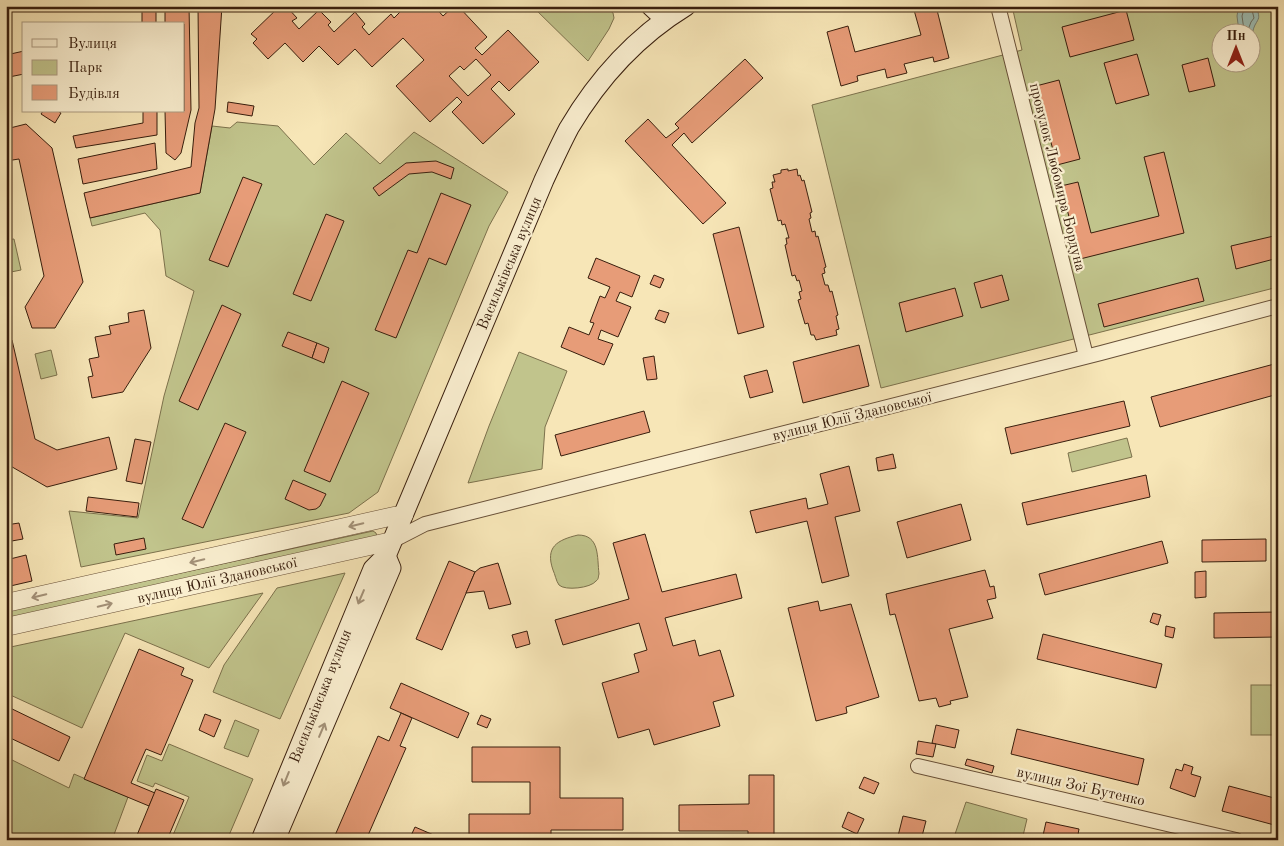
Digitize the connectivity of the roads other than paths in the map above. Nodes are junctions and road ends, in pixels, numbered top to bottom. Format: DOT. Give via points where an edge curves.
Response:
graph roads {
  1 [pos="651,6"];
  2 [pos="686,6"];
  3 [pos="998,6"];
  4 [pos="665,19"];
  5 [pos="1278,306"];
  6 [pos="1086,356"];
  7 [pos="404,515"];
  8 [pos="425,524"];
  9 [pos="389,548"];
  10 [pos="6,603"];
  11 [pos="6,627"];
  12 [pos="918,766"];
  13 [pos="261,840"];
  14 [pos="275,840"];
  15 [pos="1236,840"];
  1 -- 4 [label="main road"];
  2 -- 4 [label="main road, Васильківська вулиця"];
  3 -- 6 [label="street, провулок Любомира Бордуна"];
  4 -- 7 [label="main road, Васильківська вулиця" via="610,71 569,129 544,180"];
  5 -- 6 [label="street, вулиця Юлії Здановської"];
  6 -- 8 [label="street, вулиця Юлії Здановської"];
  7 -- 8 [label="street"];
  7 -- 9 [label="main road, Васильківська вулиця"];
  7 -- 10 [label="street, вулиця Юлії Здановської, one-way"];
  8 -- 9 [label="street, вулиця Юлії Здановської"];
  11 -- 9 [label="street, вулиця Юлії Здановської, one-way"];
  9 -- 13 [label="main road, Васильківська вулиця, one-way" via="373,569"];
  14 -- 9 [label="main road, Васильківська вулиця, one-way" via="391,568"];
  12 -- 15 [label="street, вулиця Зої Бутенко"];
}
